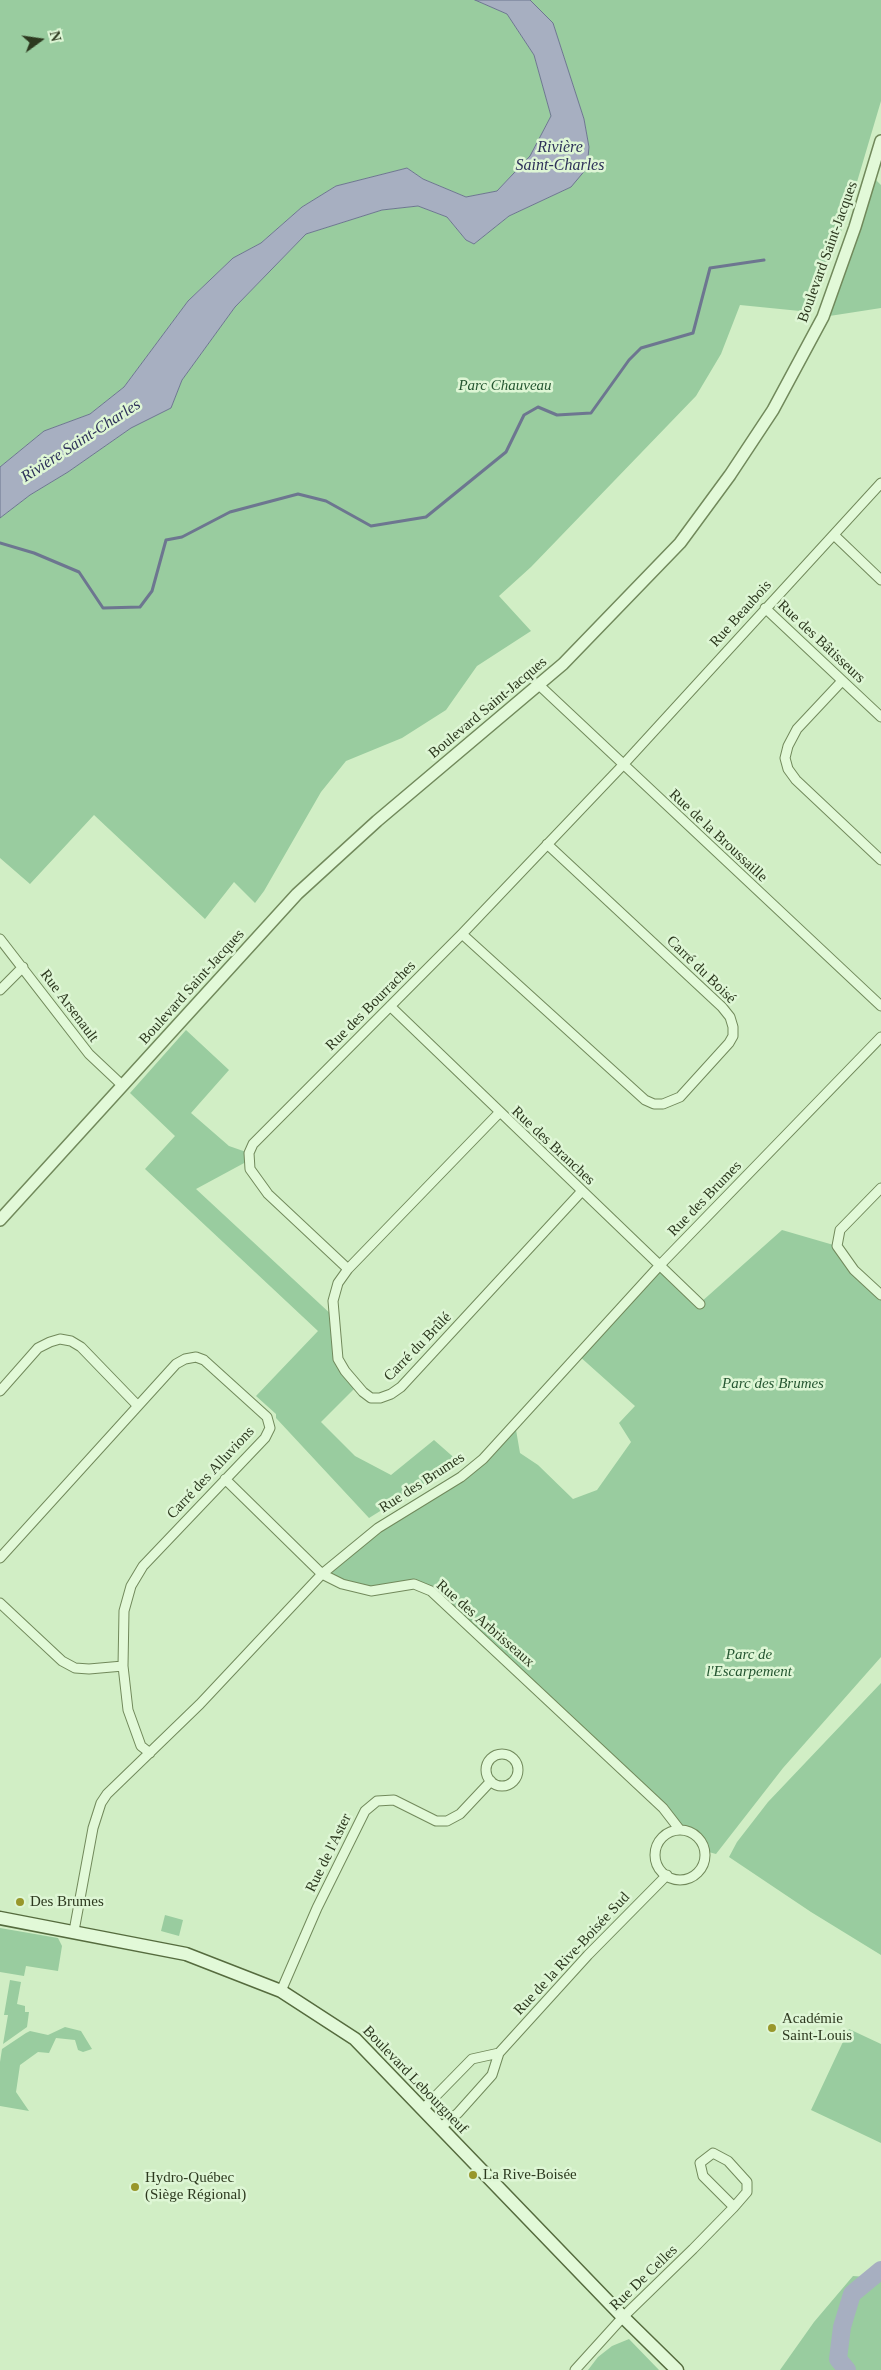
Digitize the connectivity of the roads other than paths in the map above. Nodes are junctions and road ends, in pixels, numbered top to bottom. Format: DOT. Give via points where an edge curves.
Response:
graph roads {
  1 [pos="881,141"];
  2 [pos="881,483"];
  3 [pos="834,535"];
  4 [pos="881,580"];
  5 [pos="765,608"];
  6 [pos="842,681"];
  7 [pos="538,685"];
  8 [pos="881,717"];
  9 [pos="622,766"];
  10 [pos="547,844"];
  11 [pos="881,860"];
  12 [pos="462,934"];
  13 [pos="0,938"];
  14 [pos="23,967"];
  15 [pos="0,990"];
  16 [pos="390,1006"];
  17 [pos="881,1006"];
  18 [pos="881,1037"];
  19 [pos="122,1086"];
  20 [pos="499,1114"];
  21 [pos="881,1188"];
  22 [pos="582,1191"];
  23 [pos="0,1220"];
  24 [pos="660,1265"];
  25 [pos="348,1268"];
  26 [pos="881,1295"];
  27 [pos="700,1304"];
  28 [pos="0,1391"];
  29 [pos="138,1406"];
  30 [pos="225,1479"];
  31 [pos="0,1558"];
  32 [pos="322,1574"];
  33 [pos="0,1603"];
  34 [pos="123,1666"];
  35 [pos="150,1753"];
  36 [pos="491,1781"];
  37 [pos="680,1830"];
  38 [pos="666,1876"];
  39 [pos="0,1918"];
  40 [pos="74,1931"];
  41 [pos="281,1991"];
  42 [pos="499,2053"];
  43 [pos="423,2109"];
  44 [pos="440,2128"];
  45 [pos="734,2207"];
  46 [pos="623,2317"];
  47 [pos="575,2370"];
  48 [pos="677,2370"];
  1 -- 7 [label="street, Boulevard Saint-Jacques" via="823,317 773,410 680,543 584,644"];
  2 -- 3 [label="street, Rue Beaubois"];
  3 -- 4 [label="street"];
  3 -- 5 [label="street, Rue Beaubois"];
  5 -- 6 [label="street, Rue des Bâtisseurs"];
  5 -- 9 [label="street, Rue Beaubois"];
  6 -- 8 [label="street, Rue des Bâtisseurs"];
  6 -- 11 [label="street" via="797,729 785,758 796,780"];
  7 -- 9 [label="street, Rue de la Broussaille"];
  7 -- 19 [label="street, Boulevard Saint-Jacques" via="376,821 297,894"];
  9 -- 10 [label="street, Rue des Bourraches"];
  9 -- 17 [label="street, Rue de la Broussaille"];
  10 -- 12 [label="street, Rue des Bourraches"];
  10 -- 12 [label="street, Carré du Boisé" via="730,1017 733,1036 729,1043 680,1097 663,1104 645,1100"];
  12 -- 16 [label="street, Rue des Bourraches"];
  13 -- 14 [label="street, Rue Arsenault"];
  14 -- 15 [label="street"];
  14 -- 19 [label="street, Rue Arsenault" via="50,1007 89,1054"];
  16 -- 20 [label="street, Rue des Branches"];
  16 -- 25 [label="street, Rue des Bourraches" via="253,1144 248,1153 250,1169 268,1194"];
  18 -- 24 [label="street, Rue des Brumes"];
  19 -- 23 [label="street, Boulevard Saint-Jacques"];
  20 -- 22 [label="street, Rue des Branches"];
  20 -- 25 [label="street, Carré du Brûlé"];
  21 -- 26 [label="street" via="840,1230 836,1246 854,1270"];
  22 -- 24 [label="street, Rue des Branches"];
  22 -- 25 [label="street, Carré du Brûlé" via="401,1387 380,1398 371,1398 363,1392 338,1359 333,1301 338,1283"];
  24 -- 27 [label="street, Rue des Branches"];
  24 -- 32 [label="street, Rue des Brumes" via="483,1459 461,1477 378,1528"];
  28 -- 29 [label="street" via="38,1348 60,1339 81,1347"];
  29 -- 30 [label="street, Carré des Alluvions" via="176,1364 191,1357 204,1360 267,1417 270,1428 265,1438"];
  29 -- 31 [label="street, Carré des Alluvions"];
  30 -- 32 [label="street, Rue des Arbrisseaux"];
  30 -- 34 [label="street, Carré des Alluvions" via="143,1566 132,1586 124,1611"];
  32 -- 35 [label="street, Rue des Brumes"];
  32 -- 37 [label="street, Rue des Arbrisseaux" via="342,1584 371,1591 414,1584 431,1592 663,1808"];
  33 -- 34 [label="street" via="62,1661 75,1668"];
  34 -- 35 [label="street, Carré des Alluvions" via="128,1710 142,1746"];
  35 -- 40 [label="street, Rue des Brumes" via="106,1794 101,1803 93,1828"];
  36 -- 41 [label="street, Rue de l'Aster" via="460,1814 447,1821 436,1821 394,1800 377,1801 365,1811"];
  37 -- 38 [label="street" via="670,1832 657,1846 657,1862"];
  37 -- 38 [label="street" via="699,1838 705,1851 704,1862 690,1878 678,1880"];
  38 -- 42 [label="street, Rue de la Rive-Boisée Sud" via="588,1955"];
  39 -- 40 [label="main road, Boulevard Lebourgneuf"];
  40 -- 41 [label="main road, Boulevard Lebourgneuf" via="186,1954"];
  41 -- 43 [label="main road, Boulevard Lebourgneuf" via="355,2039"];
  42 -- 43 [label="street" via="472,2059"];
  42 -- 44 [label="street, Rue de la Rive-Boisée Sud" via="492,2075"];
  43 -- 44 [label="main road, Boulevard Lebourgneuf"];
  44 -- 46 [label="main road, Boulevard Lebourgneuf"];
  45 -- 45 [label="street, Rue De Celles" via="747,2192 747,2182 728,2161 713,2153 700,2163 703,2176"];
  45 -- 46 [label="street, Rue De Celles"];
  46 -- 47 [label="street, Rue De Celles"];
  46 -- 48 [label="main road, Boulevard Lebourgneuf"];
}
